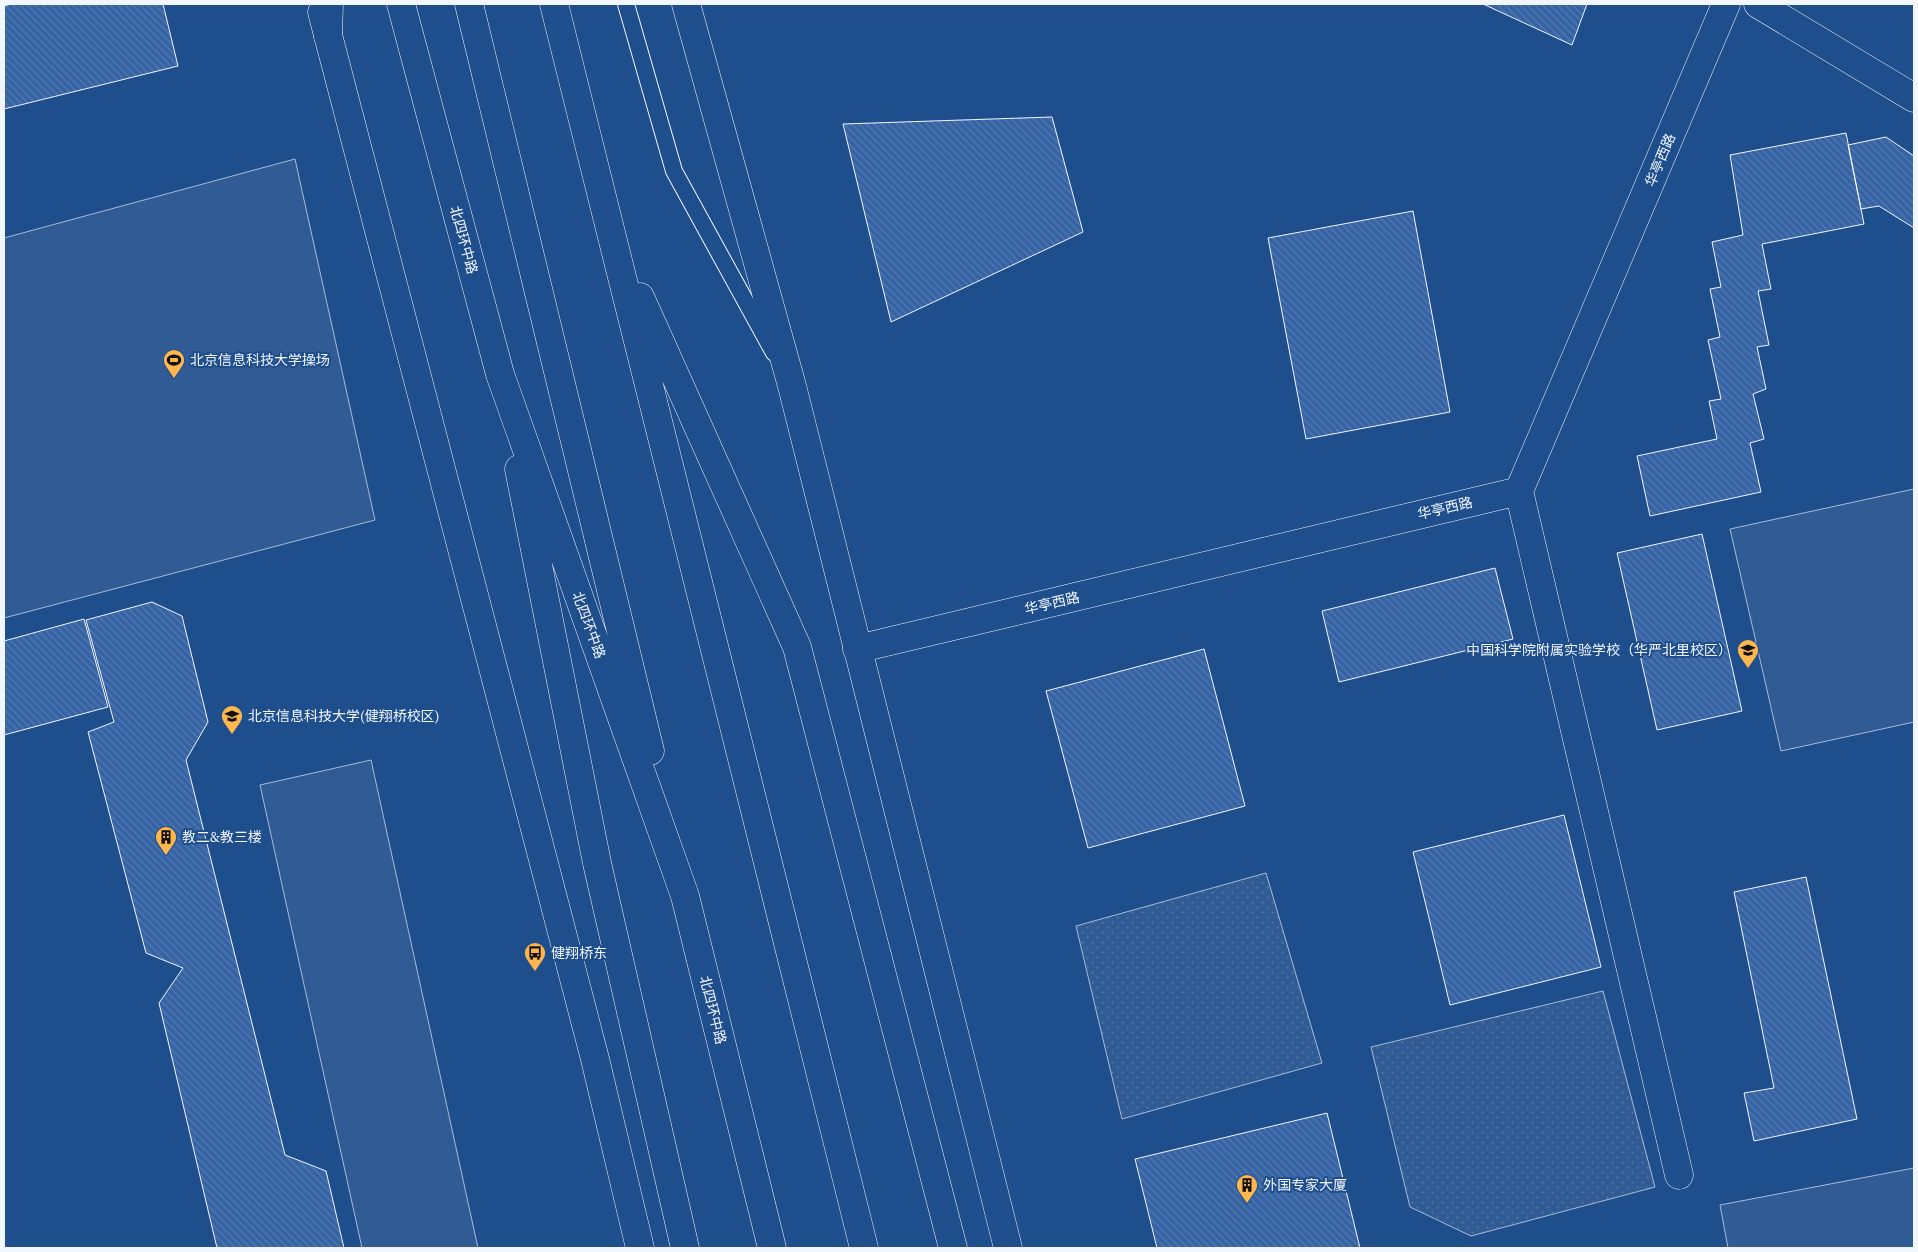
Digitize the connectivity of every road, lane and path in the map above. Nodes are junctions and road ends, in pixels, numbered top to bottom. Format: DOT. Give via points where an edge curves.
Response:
graph roads {
  1 [pos="320,4"];
  2 [pos="330,4"];
  3 [pos="401,4"];
  4 [pos="469,4"];
  5 [pos="554,4"];
  6 [pos="626,4"];
  7 [pos="686,4"];
  8 [pos="1726,4"];
  9 [pos="1758,4"];
  10 [pos="328,36"];
  11 [pos="1914,98"];
  12 [pos="610,232"];
  13 [pos="500,374"];
  14 [pos="792,386"];
  15 [pos="1519,491"];
  16 [pos="857,649"];
  17 [pos="685,896"];
  18 [pos="1679,1175"];
  19 [pos="640,1248"];
  20 [pos="685,1248"];
  21 [pos="772,1248"];
  22 [pos="864,1248"];
  23 [pos="953,1248"];
  24 [pos="1008,1248"];
  1 -- 10 [label="main road"];
  2 -- 10 [label="main road"];
  3 -- 13 [label="main road, 北四环中路"];
  4 -- 17 [label="main road"];
  5 -- 12 [label="main road"];
  6 -- 14 [label="lane" via="674,171"];
  7 -- 14 [label="main road"];
  8 -- 15 [label="main road, 华亭西路"];
  9 -- 11 [label="main road"];
  10 -- 19 [label="main road" via="595,1059"];
  12 -- 22 [label="main road"];
  12 -- 23 [label="main road" via="797,647"];
  13 -- 17 [label="main road, 北四环中路"];
  13 -- 20 [label="main road" via="597,862"];
  14 -- 16 [label="main road"];
  15 -- 16 [label="main road, 华亭西路"];
  15 -- 18 [label="main road"];
  16 -- 24 [label="main road"];
  17 -- 21 [label="main road, 北四环中路"];
}
